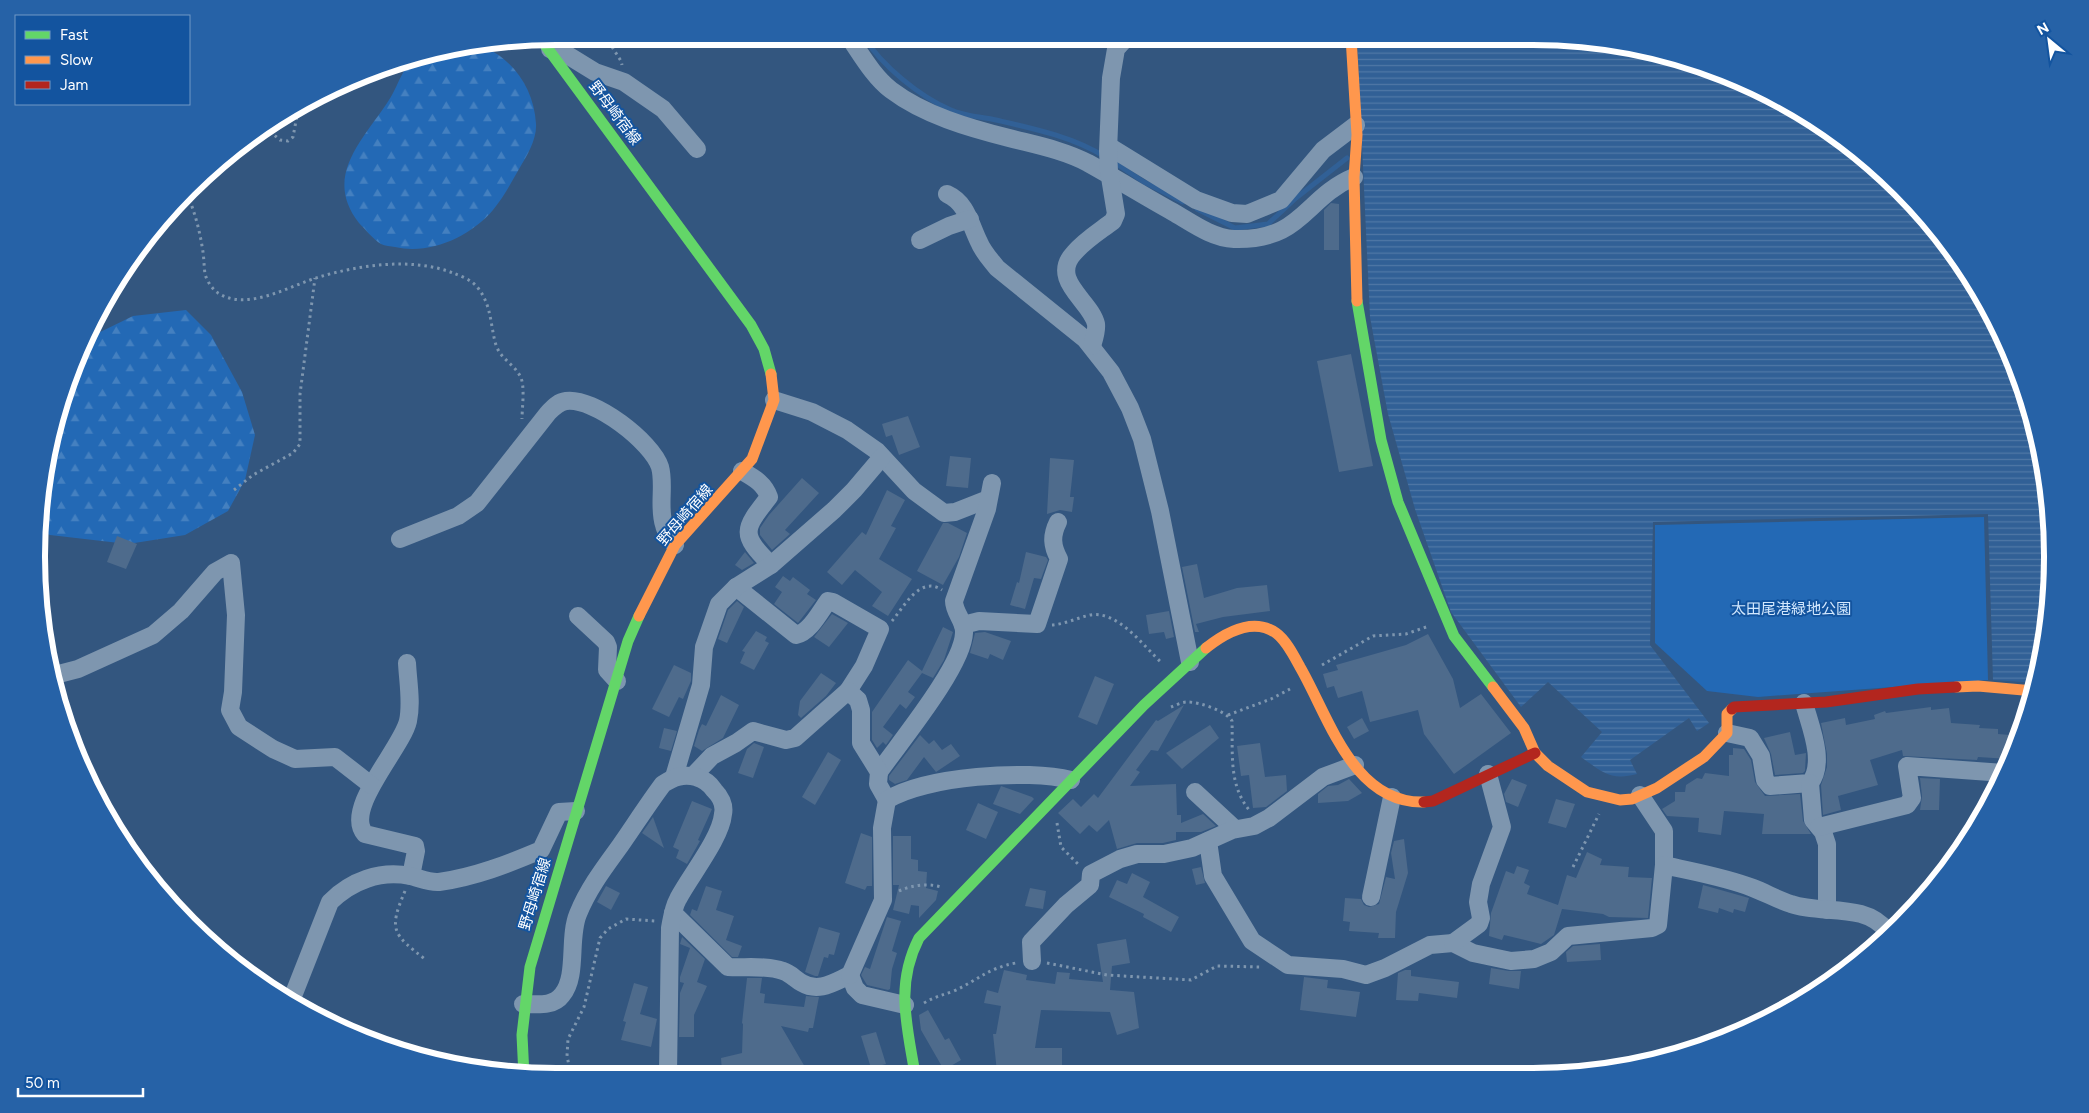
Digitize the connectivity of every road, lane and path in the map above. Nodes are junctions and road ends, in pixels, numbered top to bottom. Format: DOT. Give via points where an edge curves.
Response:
graph roads {
  1 [pos="545,45"];
  2 [pos="548,45"];
  3 [pos="611,45"];
  4 [pos="854,45"];
  5 [pos="1120,45"];
  6 [pos="1351,45"];
  7 [pos="624,82"];
  8 [pos="297,116"];
  9 [pos="1356,130"];
  10 [pos="271,132"];
  11 [pos="1110,147"];
  12 [pos="697,149"];
  13 [pos="1354,171"];
  14 [pos="1111,176"];
  15 [pos="947,194"];
  16 [pos="189,201"];
  17 [pos="970,219"];
  18 [pos="920,240"];
  19 [pos="315,278"];
  20 [pos="1092,346"];
  21 [pos="774,400"];
  22 [pos="527,439"];
  23 [pos="882,457"];
  24 [pos="742,471"];
  25 [pos="234,490"];
  26 [pos="1058,522"];
  27 [pos="400,539"];
  28 [pos="675,546"];
  29 [pos="771,565"];
  30 [pos="736,588"];
  31 [pos="954,601"];
  32 [pos="578,616"];
  33 [pos="1448,622"];
  34 [pos="1037,624"];
  35 [pos="964,625"];
  36 [pos="880,629"];
  37 [pos="1190,662"];
  38 [pos="407,663"];
  39 [pos="59,674"];
  40 [pos="1175,676"];
  41 [pos="1305,677"];
  42 [pos="617,681"];
  43 [pos="848,691"];
  44 [pos="2027,691"];
  45 [pos="1804,702"];
  46 [pos="1169,708"];
  47 [pos="1228,715"];
  48 [pos="1727,733"];
  49 [pos="1535,753"];
  50 [pos="1355,765"];
  51 [pos="879,772"];
  52 [pos="1996,772"];
  53 [pos="1488,774"];
  54 [pos="693,776"];
  55 [pos="674,777"];
  56 [pos="1071,780"];
  57 [pos="1810,783"];
  58 [pos="370,785"];
  59 [pos="1195,792"];
  60 [pos="1640,795"];
  61 [pos="1392,797"];
  62 [pos="1054,798"];
  63 [pos="1607,798"];
  64 [pos="887,800"];
  65 [pos="576,811"];
  66 [pos="1260,823"];
  67 [pos="1819,826"];
  68 [pos="1235,829"];
  69 [pos="1208,841"];
  70 [pos="1664,864"];
  71 [pos="1573,867"];
  72 [pos="1091,874"];
  73 [pos="411,876"];
  74 [pos="961,894"];
  75 [pos="1371,897"];
  76 [pos="883,900"];
  77 [pos="1827,910"];
  78 [pos="672,918"];
  79 [pos="1884,927"];
  80 [pos="1453,943"];
  81 [pos="426,960"];
  82 [pos="1032,960"];
  83 [pos="1288,965"];
  84 [pos="850,975"];
  85 [pos="294,995"];
  86 [pos="904,997"];
  87 [pos="523,1004"];
  88 [pos="523,1067"];
  89 [pos="569,1068"];
  90 [pos="668,1068"];
  91 [pos="914,1068"];
  1 -- 21 [label="street, 野母崎宿線" via="751,325 764,349 774,385"];
  2 -- 7 [label="street" via="595,72"];
  3 -- 7 [label="path" via="621,61"];
  4 -- 14 [label="street" via="890,89 920,107 967,127 1052,148"];
  5 -- 11 [label="street" via="1113,61"];
  6 -- 9 [label="street"];
  7 -- 12 [label="street" via="663,109"];
  8 -- 10 [label="path" via="293,137 288,141 280,140"];
  9 -- 11 [label="street" via="1323,150 1281,200 1247,214 1232,214 1196,200"];
  9 -- 13 [label="street"];
  11 -- 14 [label="street"];
  13 -- 14 [label="street" via="1292,226 1278,233 1233,239 1209,233"];
  13 -- 33 [label="street" via="1357,305 1382,440 1398,502"];
  14 -- 20 [label="street" via="1116,214 1113,221 1073,253 1068,262 1068,281 1094,317 1096,326"];
  15 -- 17 [label="street" via="957,198"];
  16 -- 19 [label="path" via="206,275 216,292 240,300"];
  17 -- 18 [label="street"];
  17 -- 20 [label="street" via="986,255 997,268"];
  19 -- 22 [label="path" via="367,266 420,264 442,268 477,286 491,313 496,345 504,360 521,378 522,420"];
  19 -- 25 [label="path" via="300,394 300,444 293,453 253,475"];
  20 -- 37 [label="street" via="1111,372 1142,439 1160,510"];
  21 -- 23 [label="street" via="812,412 847,430"];
  21 -- 24 [label="street, 野母崎宿線" via="752,459"];
  22 -- 27 [label="street" via="477,503 451,520"];
  22 -- 28 [label="street" via="548,413 559,403 567,401 602,410 622,424 653,453 660,468 664,526"];
  23 -- 29 [label="street" via="840,504"];
  23 -- 31 [label="street" via="914,492 944,513 955,512 990,491 987,509"];
  24 -- 28 [label="street, 野母崎宿線"];
  24 -- 29 [label="street" via="760,482 769,497 749,522 748,532 755,549"];
  26 -- 34 [label="street" via="1053,532 1052,547 1059,559"];
  28 -- 42 [label="street, 野母崎宿線" via="628,642"];
  29 -- 30 [label="street"];
  30 -- 36 [label="street" via="796,636 813,622 828,601"];
  30 -- 55 [label="street" via="719,604 707,636 700,685"];
  31 -- 35 [label="street"];
  31 -- 36 [label="path" via="938,587 922,588 888,625"];
  32 -- 42 [label="street" via="606,642 607,670"];
  33 -- 41 [label="path" via="1406,634 1373,636"];
  33 -- 49 [label="street" via="1454,636 1524,728"];
  34 -- 35 [label="street" via="979,621"];
  34 -- 40 [label="path" via="1060,625 1091,615 1103,615 1115,620"];
  35 -- 51 [label="street" via="958,658"];
  36 -- 43 [label="street" via="864,666"];
  37 -- 40 [label="street"];
  37 -- 41 [label="street" via="1226,634 1254,626 1278,634"];
  38 -- 58 [label="street" via="408,722 396,747"];
  39 -- 58 [label="street" via="153,635 181,611 215,572 230,563 236,615 230,710 239,727 295,759 335,757"];
  40 -- 56 [label="street"];
  41 -- 47 [label="path" via="1271,700"];
  41 -- 50 [label="street"];
  42 -- 65 [label="street, 野母崎宿線"];
  43 -- 51 [label="street" via="855,695 861,710 861,743"];
  43 -- 54 [label="street" via="795,738 786,740 753,731 712,756"];
  44 -- 45 [label="street" via="1961,687 1918,689"];
  45 -- 48 [label="street" via="1734,707 1727,714"];
  45 -- 57 [label="street" via="1815,747 1816,776"];
  46 -- 47 [label="path" via="1188,702"];
  47 -- 66 [label="path" via="1232,721 1235,785 1246,807"];
  48 -- 57 [label="street" via="1750,738 1761,756 1765,780 1770,786"];
  48 -- 60 [label="street" via="1704,757 1657,788"];
  49 -- 53 [label="street"];
  49 -- 63 [label="street" via="1566,779 1587,792"];
  50 -- 61 [label="street" via="1372,784"];
  50 -- 66 [label="street" via="1323,777"];
  51 -- 64 [label="street" via="878,784"];
  52 -- 67 [label="street" via="1907,766 1912,798 1907,805"];
  53 -- 61 [label="street" via="1433,801 1417,802"];
  53 -- 80 [label="street" via="1502,827 1482,884 1478,902 1479,924"];
  54 -- 55 [label="street"];
  54 -- 78 [label="street" via="711,786 720,796 724,814 677,900"];
  55 -- 87 [label="street" via="663,784 588,891 577,916 567,989 561,997 548,1004"];
  56 -- 62 [label="street"];
  56 -- 64 [label="street" via="997,775 930,785 898,793"];
  57 -- 67 [label="street" via="1813,820"];
  58 -- 73 [label="street" via="360,828 365,834 415,846"];
  59 -- 68 [label="street"];
  60 -- 63 [label="street" via="1620,800"];
  60 -- 70 [label="street" via="1664,831"];
  61 -- 75 [label="street"];
  62 -- 72 [label="path" via="1061,847"];
  62 -- 74 [label="street"];
  63 -- 71 [label="path"];
  64 -- 76 [label="street" via="882,828"];
  65 -- 73 [label="street" via="559,812 541,850 511,862 436,883"];
  65 -- 87 [label="street, 野母崎宿線" via="530,966"];
  66 -- 68 [label="street"];
  67 -- 77 [label="street" via="1827,844"];
  68 -- 69 [label="street"];
  69 -- 72 [label="street" via="1164,854 1120,858"];
  69 -- 83 [label="street" via="1213,876 1252,941"];
  70 -- 77 [label="street" via="1736,882 1792,905"];
  70 -- 80 [label="street" via="1658,925 1652,928 1568,936 1543,956 1511,961 1473,953"];
  72 -- 82 [label="street" via="1090,885 1031,942"];
  73 -- 81 [label="path" via="396,911 395,929 402,941"];
  73 -- 85 [label="street" via="369,877 342,890 330,902"];
  74 -- 76 [label="path" via="934,885 910,886"];
  74 -- 86 [label="street" via="913,948 904,972"];
  76 -- 84 [label="street"];
  77 -- 79 [label="street" via="1853,910"];
  78 -- 84 [label="street" via="728,968 784,971 815,988"];
  78 -- 89 [label="path" via="626,919 608,929 600,938 584,1007 568,1040"];
  78 -- 90 [label="street"];
  80 -- 83 [label="street" via="1430,945 1366,975 1343,969"];
  82 -- 83 [label="path" via="1107,974 1191,980 1217,966 1279,968"];
  82 -- 86 [label="path" via="991,970 924,1003 918,1002 912,993"];
  84 -- 86 [label="street" via="862,996"];
  86 -- 91 [label="street"];
  87 -- 88 [label="street, 野母崎宿線"];
}
